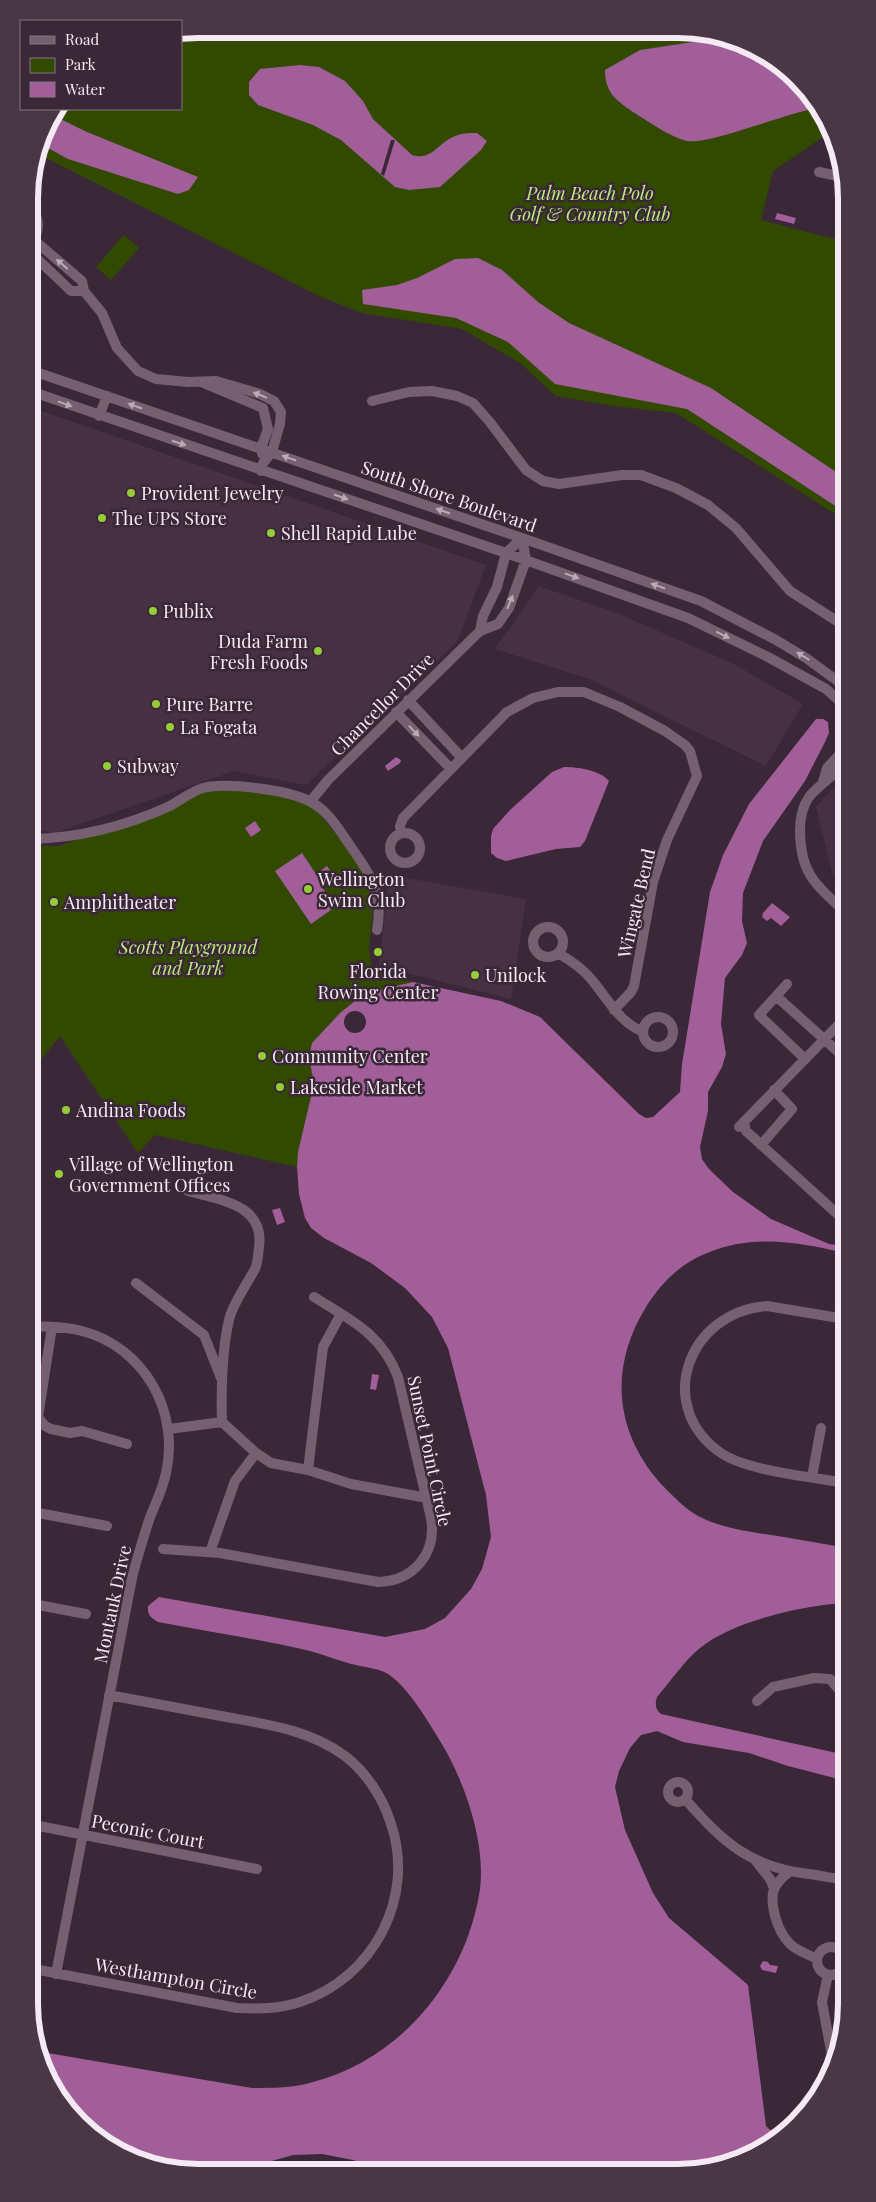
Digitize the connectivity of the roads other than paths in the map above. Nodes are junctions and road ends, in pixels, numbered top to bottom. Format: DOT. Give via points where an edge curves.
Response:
graph roads {
  1 [pos="819,172"];
  2 [pos="837,177"];
  3 [pos="38,219"];
  4 [pos="38,236"];
  5 [pos="38,248"];
  6 [pos="38,260"];
  7 [pos="84,291"];
  8 [pos="38,373"];
  9 [pos="200,382"];
  10 [pos="38,395"];
  11 [pos="107,396"];
  12 [pos="372,401"];
  13 [pos="99,416"];
  14 [pos="261,448"];
  15 [pos="272,452"];
  16 [pos="262,467"];
  17 [pos="522,538"];
  18 [pos="506,553"];
  19 [pos="526,560"];
  20 [pos="838,622"];
  21 [pos="480,631"];
  22 [pos="838,681"];
  23 [pos="408,700"];
  24 [pos="838,700"];
  25 [pos="396,712"];
  26 [pos="444,738"];
  27 [pos="432,750"];
  28 [pos="838,757"];
  29 [pos="462,758"];
  30 [pos="451,769"];
  31 [pos="838,770"];
  32 [pos="823,782"];
  33 [pos="310,802"];
  34 [pos="401,834"];
  35 [pos="38,839"];
  36 [pos="838,906"];
  37 [pos="377,930"];
  38 [pos="558,953"];
  39 [pos="787,984"];
  40 [pos="776,996"];
  41 [pos="614,1010"];
  42 [pos="838,1026"];
  43 [pos="644,1032"];
  44 [pos="825,1040"];
  45 [pos="838,1051"];
  46 [pos="805,1059"];
  47 [pos="774,1090"];
  48 [pos="761,1145"];
  49 [pos="188,1191"];
  50 [pos="838,1215"];
  51 [pos="136,1283"];
  52 [pos="314,1297"];
  53 [pos="341,1314"];
  54 [pos="838,1318"];
  55 [pos="38,1326"];
  56 [pos="52,1327"];
  57 [pos="223,1381"];
  58 [pos="222,1422"];
  59 [pos="821,1428"];
  60 [pos="169,1429"];
  61 [pos="126,1444"];
  62 [pos="256,1453"];
  63 [pos="308,1470"];
  64 [pos="812,1477"];
  65 [pos="838,1482"];
  66 [pos="427,1498"];
  67 [pos="38,1513"];
  68 [pos="107,1526"];
  69 [pos="164,1549"];
  70 [pos="210,1552"];
  71 [pos="38,1605"];
  72 [pos="86,1614"];
  73 [pos="838,1688"];
  74 [pos="109,1695"];
  75 [pos="757,1701"];
  76 [pos="685,1799"];
  77 [pos="38,1826"];
  78 [pos="83,1834"];
  79 [pos="753,1858"];
  80 [pos="257,1869"];
  81 [pos="789,1872"];
  82 [pos="838,1877"];
  83 [pos="774,1888"];
  84 [pos="838,1950"];
  85 [pos="817,1958"];
  86 [pos="38,1970"];
  87 [pos="838,1973"];
  88 [pos="56,1974"];
  89 [pos="828,1975"];
  90 [pos="831,2051"];
  1 -- 2 [label="street"];
  3 -- 4 [label="street"];
  7 -- 5 [label="street, one-way" via="82,281"];
  6 -- 7 [label="street" via="71,291"];
  7 -- 9 [label="street" via="102,313 116,348 138,371 156,379"];
  8 -- 11 [label="street, South Shore Boulevard"];
  9 -- 14 [label="street" via="263,408 268,429"];
  15 -- 9 [label="street, one-way" via="281,412 274,401 216,381"];
  10 -- 13 [label="street, South Shore Boulevard, one-way"];
  11 -- 13 [label="street"];
  14 -- 11 [label="street, South Shore Boulevard, one-way"];
  12 -- 20 [label="street" via="409,392 432,391 473,403 526,470 543,481 559,484 641,475 676,488 708,505 736,528 790,590"];
  13 -- 16 [label="street, South Shore Boulevard, one-way"];
  14 -- 15 [label="street, South Shore Boulevard"];
  14 -- 16 [label="street"];
  15 -- 16 [label="street"];
  17 -- 15 [label="street, South Shore Boulevard, one-way"];
  16 -- 18 [label="street, South Shore Boulevard, one-way"];
  17 -- 18 [label="street"];
  17 -- 19 [label="street, Chancellor Drive"];
  22 -- 17 [label="street, South Shore Boulevard, one-way" via="776,640 701,601"];
  18 -- 19 [label="street, South Shore Boulevard"];
  18 -- 21 [label="street, Chancellor Drive"];
  21 -- 19 [label="street, Chancellor Drive, one-way" via="498,624 509,608"];
  19 -- 24 [label="street, South Shore Boulevard, one-way" via="688,618 768,657 826,689"];
  21 -- 23 [label="street, Chancellor Drive"];
  23 -- 25 [label="street, Chancellor Drive"];
  23 -- 26 [label="street"];
  25 -- 27 [label="street, one-way"];
  25 -- 33 [label="street, Chancellor Drive"];
  26 -- 27 [label="street"];
  26 -- 29 [label="street"];
  27 -- 30 [label="street"];
  28 -- 32 [label="street" via="828,768"];
  29 -- 30 [label="street, Wingate Bend"];
  29 -- 41 [label="street, Wingate Bend" via="507,712 533,698 558,692 584,692 620,707 665,731 690,751 697,776 667,840 653,882 634,986"];
  30 -- 34 [label="street, Wingate Bend" via="403,818"];
  31 -- 32 [label="street"];
  32 -- 36 [label="street" via="802,809 802,859 811,878"];
  33 -- 35 [label="street" via="272,791 227,784 202,788 170,806 118,826 74,837"];
  33 -- 37 [label="street" via="330,818 370,874 378,892 380,913"];
  38 -- 41 [label="street" via="591,978"];
  39 -- 40 [label="street"];
  40 -- 44 [label="street"];
  40 -- 46 [label="street" via="759,1015"];
  41 -- 43 [label="street"];
  42 -- 44 [label="street"];
  44 -- 45 [label="street"];
  44 -- 46 [label="street"];
  46 -- 47 [label="street"];
  47 -- 48 [label="street" via="792,1110"];
  47 -- 48 [label="street" via="741,1124"];
  48 -- 50 [label="street"];
  49 -- 57 [label="street" via="245,1210 256,1221 259,1234 256,1266 229,1319"];
  51 -- 57 [label="street" via="204,1335"];
  52 -- 53 [label="street, Sunset Point Circle"];
  53 -- 63 [label="street" via="323,1347"];
  53 -- 66 [label="street, Sunset Point Circle" via="374,1337 394,1364"];
  54 -- 64 [label="street" via="780,1307 760,1306 742,1310 724,1318 705,1334 689,1365 686,1390 689,1409 696,1427 712,1446 746,1464"];
  55 -- 56 [label="street, Montauk Drive"];
  56 -- 60 [label="street, Montauk Drive" via="96,1336 110,1342 135,1361 154,1385"];
  56 -- 61 [label="street" via="38,1417 41,1422 51,1429 70,1433 82,1431"];
  57 -- 58 [label="street"];
  58 -- 60 [label="street"];
  58 -- 62 [label="street"];
  59 -- 64 [label="street"];
  60 -- 74 [label="street, Montauk Drive" via="166,1474 134,1571"];
  62 -- 63 [label="street" via="272,1463"];
  62 -- 70 [label="street" via="234,1481"];
  63 -- 66 [label="street" via="351,1484"];
  64 -- 65 [label="street"];
  66 -- 70 [label="street, Sunset Point Circle" via="432,1524 429,1550 414,1570 391,1581 372,1581"];
  67 -- 68 [label="street"];
  69 -- 70 [label="street, Sunset Point Circle"];
  71 -- 72 [label="street"];
  73 -- 75 [label="street" via="830,1679 814,1678 773,1687"];
  74 -- 78 [label="street, Montauk Drive"];
  74 -- 88 [label="street, Westhampton Circle" via="289,1729 337,1751 361,1771 388,1814 398,1851 397,1889 378,1942 362,1962 328,1990 299,2003 268,2009 237,2008"];
  76 -- 79 [label="street" via="715,1833"];
  77 -- 78 [label="street, Peconic Court"];
  78 -- 80 [label="street, Peconic Court"];
  78 -- 88 [label="street, Montauk Drive"];
  79 -- 81 [label="street"];
  79 -- 83 [label="street"];
  81 -- 82 [label="street"];
  81 -- 83 [label="street"];
  83 -- 85 [label="street" via="771,1900 782,1934 798,1950"];
  84 -- 85 [label="street" via="825,1948"];
  85 -- 89 [label="street" via="821,1971"];
  86 -- 88 [label="street, Westhampton Circle"];
  87 -- 89 [label="street"];
  89 -- 90 [label="street" via="822,2002"];
}
